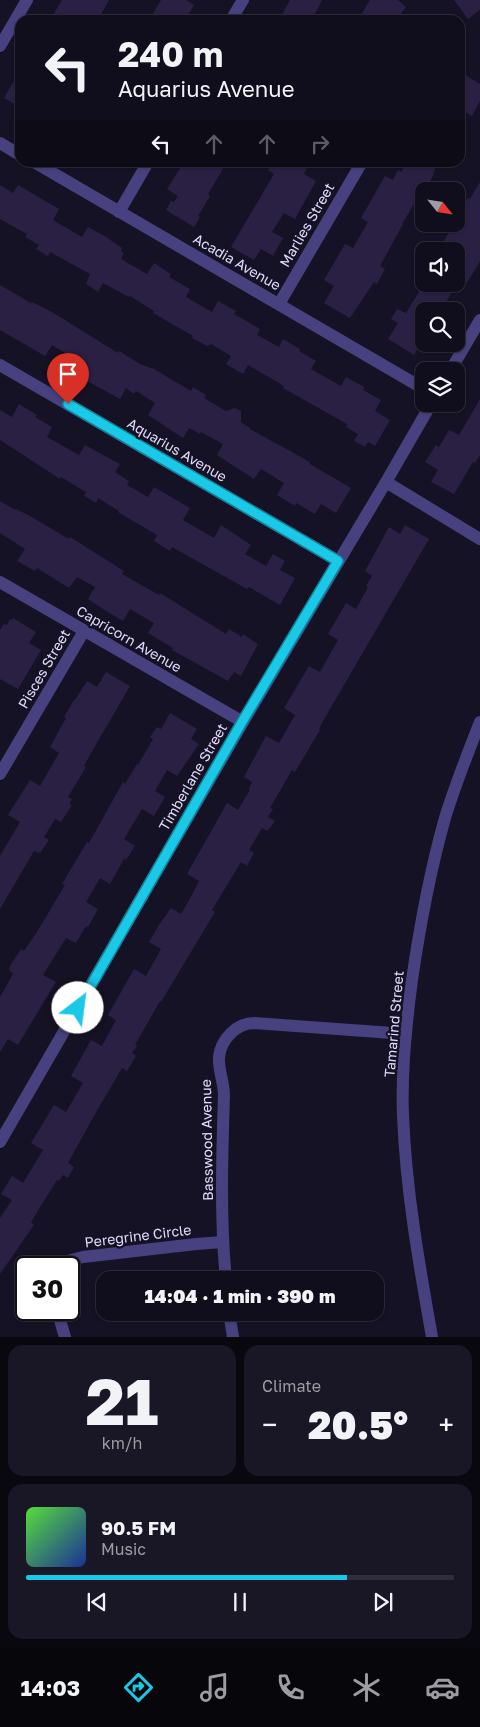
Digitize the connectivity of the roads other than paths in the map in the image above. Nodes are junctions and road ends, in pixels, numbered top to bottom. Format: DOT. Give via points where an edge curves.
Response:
graph roads {
  1 [pos="27,0"];
  2 [pos="243,0"];
  3 [pos="18,15"];
  4 [pos="234,15"];
  5 [pos="15,20"];
  6 [pos="0,46"];
  7 [pos="0,143"];
  8 [pos="15,151"];
  9 [pos="43,167"];
  10 [pos="145,167"];
  11 [pos="359,167"];
  12 [pos="120,212"];
  13 [pos="279,304"];
  14 [pos="480,320"];
  15 [pos="455,362"];
  16 [pos="0,365"];
  17 [pos="415,384"];
  18 [pos="425,412"];
  19 [pos="386,482"];
  20 [pos="480,539"];
  21 [pos="338,561"];
  22 [pos="0,582"];
  23 [pos="84,631"];
  24 [pos="242,722"];
  25 [pos="480,722"];
  26 [pos="0,774"];
  27 [pos="406,1034"];
  28 [pos="0,1142"];
  29 [pos="223,1242"];
  30 [pos="80,1258"];
  31 [pos="225,1271"];
  32 [pos="60,1321"];
  33 [pos="231,1321"];
  34 [pos="65,1337"];
  35 [pos="234,1337"];
  36 [pos="432,1337"];
  1 -- 3 [label="street"];
  2 -- 4 [label="street"];
  5 -- 6 [label="street"];
  7 -- 8 [label="street"];
  9 -- 12 [label="street, Acadia Avenue"];
  10 -- 12 [label="street"];
  11 -- 13 [label="street, Marlies Street"];
  12 -- 13 [label="street, Acadia Avenue"];
  13 -- 17 [label="street, Acadia Avenue"];
  14 -- 15 [label="street"];
  16 -- 21 [label="street, Aquarius Avenue"];
  18 -- 19 [label="street, Timberlane Street"];
  19 -- 20 [label="street"];
  19 -- 21 [label="street, Timberlane Street"];
  21 -- 24 [label="street, Timberlane Street"];
  22 -- 23 [label="street, Capricorn Avenue"];
  23 -- 24 [label="street, Capricorn Avenue"];
  23 -- 26 [label="street, Pisces Street"];
  24 -- 28 [label="street, Timberlane Street"];
  25 -- 27 [label="street, Tamarind Street" via="437,849 418,941"];
  27 -- 29 [label="street, Basswood Avenue" via="254,1022 236,1028 224,1043 219,1057 224,1088"];
  27 -- 36 [label="street, Tamarind Street" via="403,1115 406,1159"];
  29 -- 30 [label="street, Peregrine Circle"];
  29 -- 31 [label="street, Basswood Avenue"];
  32 -- 34 [label="street"];
  33 -- 35 [label="street"];
}
